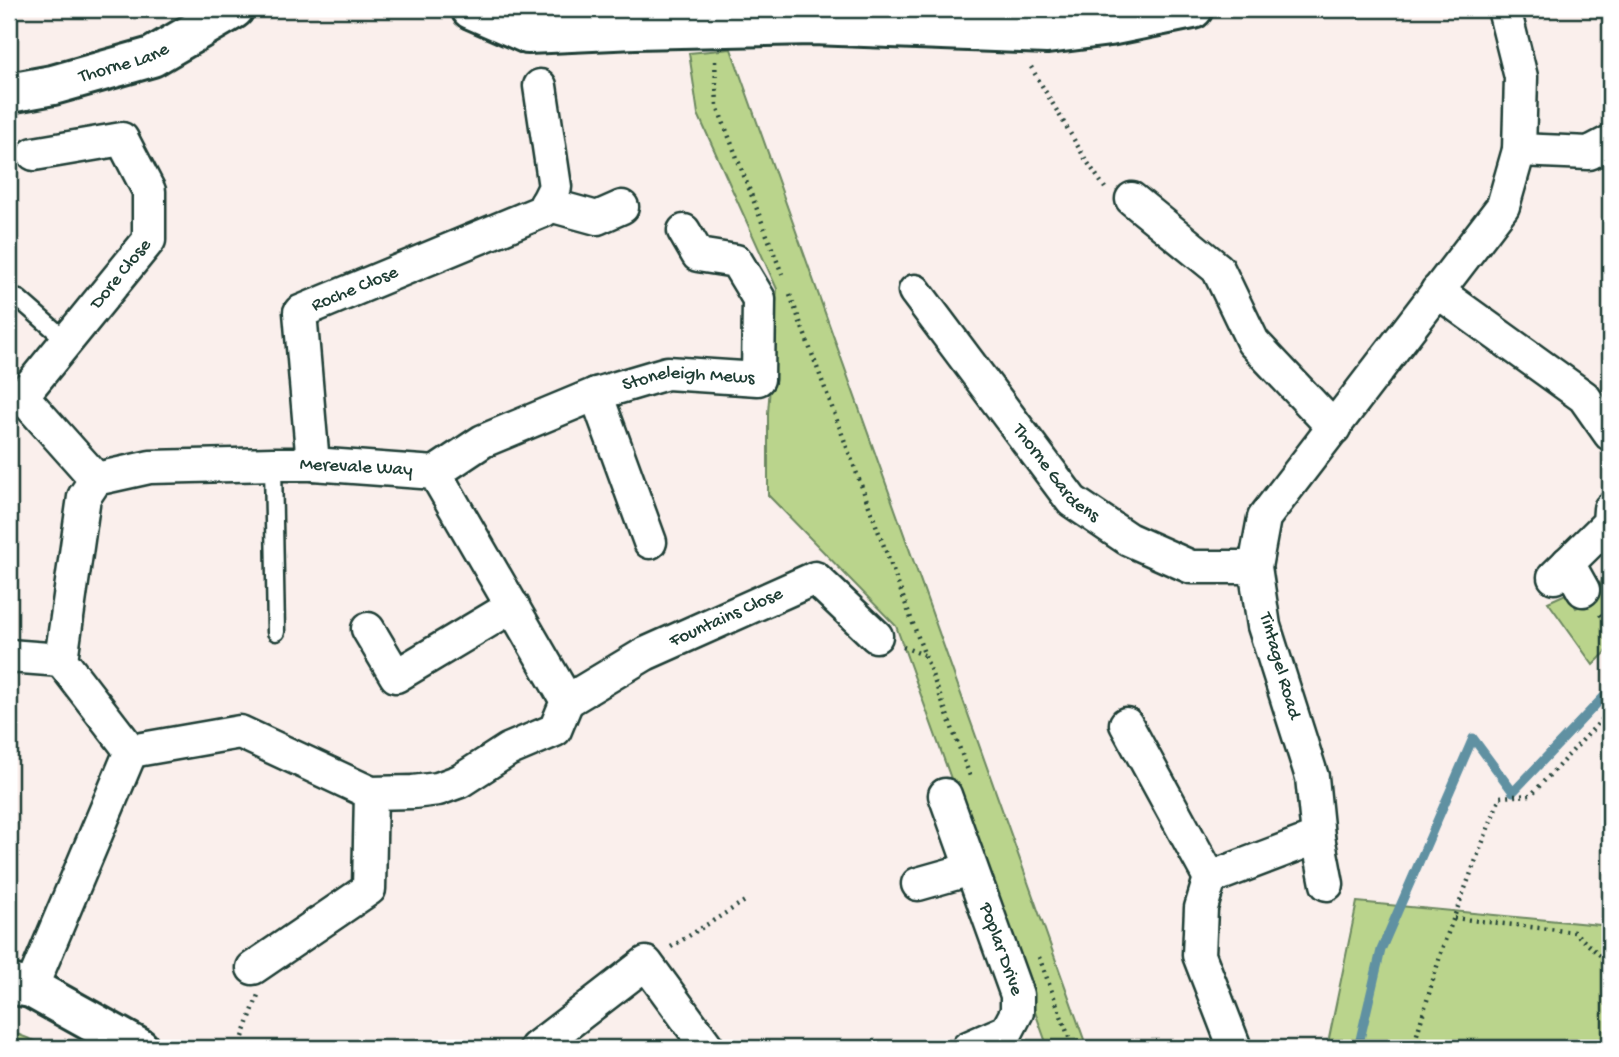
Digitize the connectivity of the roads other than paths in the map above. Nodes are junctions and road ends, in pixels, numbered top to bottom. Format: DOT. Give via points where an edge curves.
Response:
graph roads {
  1 [pos="472,9"];
  2 [pos="1193,9"];
  3 [pos="1504,9"];
  4 [pos="232,10"];
  5 [pos="540,86"];
  6 [pos="9,93"];
  7 [pos="1610,142"];
  8 [pos="1518,150"];
  9 [pos="34,154"];
  10 [pos="1132,199"];
  11 [pos="546,204"];
  12 [pos="622,207"];
  13 [pos="684,231"];
  14 [pos="915,291"];
  15 [pos="1437,291"];
  16 [pos="9,296"];
  17 [pos="67,341"];
  18 [pos="596,394"];
  19 [pos="15,397"];
  20 [pos="1334,428"];
  21 [pos="1610,434"];
  22 [pos="273,464"];
  23 [pos="313,464"];
  24 [pos="435,473"];
  25 [pos="96,479"];
  26 [pos="1610,509"];
  27 [pos="650,542"];
  28 [pos="1255,567"];
  29 [pos="1583,590"];
  30 [pos="513,606"];
  31 [pos="368,629"];
  32 [pos="276,632"];
  33 [pos="876,636"];
  34 [pos="9,656"];
  35 [pos="61,660"];
  36 [pos="567,701"];
  37 [pos="1126,724"];
  38 [pos="131,751"];
  39 [pos="959,791"];
  40 [pos="371,793"];
  41 [pos="1318,836"];
  42 [pos="971,869"];
  43 [pos="1210,878"];
  44 [pos="918,884"];
  45 [pos="1327,884"];
  46 [pos="253,968"];
  47 [pos="20,986"];
  48 [pos="139,1048"];
  49 [pos="536,1048"];
  50 [pos="708,1048"];
  51 [pos="968,1048"];
  52 [pos="1235,1048"];
  1 -- 2 [label="street" via="528,34 813,25 1047,34"];
  3 -- 8 [label="street, Tintagel Road" via="1521,77"];
  4 -- 6 [label="street, Thorne Lane" via="152,57"];
  5 -- 11 [label="street" via="555,187"];
  7 -- 8 [label="street" via="1588,153"];
  8 -- 15 [label="street, Tintagel Road" via="1503,206"];
  9 -- 17 [label="street, Dore Close" via="122,139 149,191 149,240"];
  10 -- 20 [label="street" via="1218,269 1253,342"];
  11 -- 12 [label="street" via="597,218"];
  11 -- 23 [label="street, Roche Close" via="542,211 300,313"];
  13 -- 18 [label="street, Stoneleigh Mews" via="698,255 736,261 759,299 758,380 667,373"];
  14 -- 28 [label="street, Thorne Gardens" via="1072,502 1128,539 1191,566"];
  15 -- 20 [label="street, Tintagel Road"];
  15 -- 21 [label="street" via="1584,397"];
  16 -- 17 [label="lane" via="19,299"];
  17 -- 19 [label="street, Dore Close"];
  18 -- 24 [label="street, Stoneleigh Mews" via="483,441"];
  18 -- 27 [label="street, Stoneleigh Mews"];
  19 -- 25 [label="street, Dore Close"];
  20 -- 28 [label="street, Tintagel Road" via="1264,518"];
  22 -- 23 [label="street, Merevale Way"];
  22 -- 25 [label="street, Merevale Way" via="150,467"];
  22 -- 32 [label="lane"];
  23 -- 24 [label="street, Merevale Way"];
  24 -- 30 [label="street, Merevale Way"];
  25 -- 35 [label="street" via="84,497"];
  26 -- 29 [label="street" via="1609,523 1561,570"];
  28 -- 41 [label="street, Tintagel Road" via="1264,626 1312,777"];
  30 -- 31 [label="street" via="396,677"];
  30 -- 36 [label="street, Merevale Way"];
  33 -- 36 [label="street, Fountains Close" via="815,578 645,654"];
  34 -- 35 [label="street"];
  35 -- 38 [label="street"];
  36 -- 40 [label="street" via="555,730 508,750 460,781 438,789"];
  37 -- 43 [label="street"];
  38 -- 40 [label="street" via="240,732"];
  38 -- 47 [label="street"];
  39 -- 42 [label="street, Poplar Drive"];
  40 -- 46 [label="street" via="369,889"];
  41 -- 43 [label="street"];
  41 -- 45 [label="street, Tintagel Road"];
  42 -- 44 [label="street"];
  42 -- 51 [label="street, Poplar Drive" via="1017,995 1017,1012 1007,1031"];
  43 -- 52 [label="street" via="1201,908 1199,955"];
  47 -- 48 [label="street"];
  49 -- 50 [label="street" via="646,963"];
}
